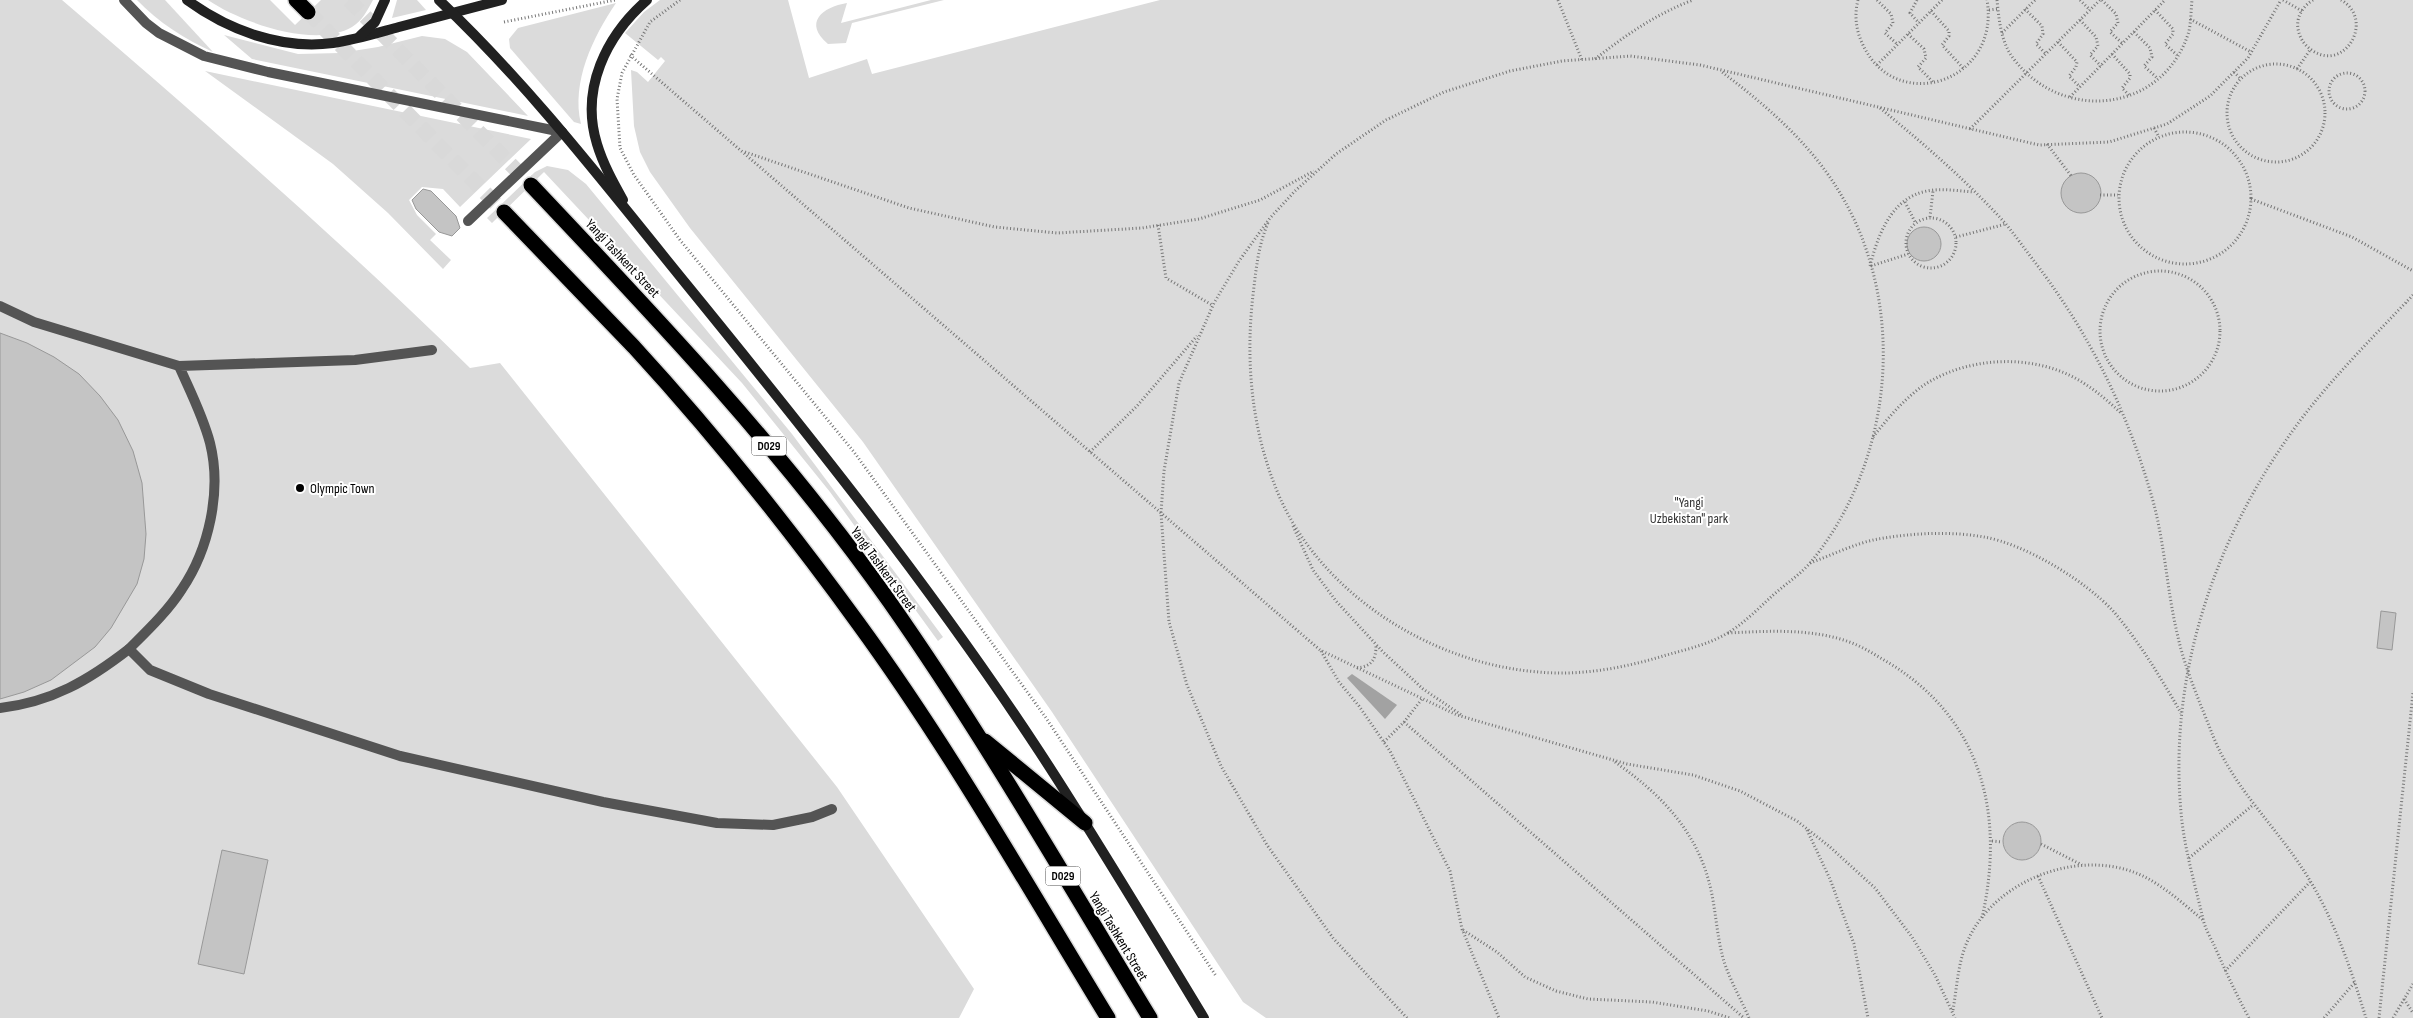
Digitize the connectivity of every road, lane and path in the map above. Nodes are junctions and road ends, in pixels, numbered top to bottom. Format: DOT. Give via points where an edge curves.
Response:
graph roads {
  1 [pos="124,0"];
  2 [pos="186,0"];
  3 [pos="296,0"];
  4 [pos="385,0"];
  5 [pos="439,0"];
  6 [pos="502,0"];
  7 [pos="615,0"];
  8 [pos="647,0"];
  9 [pos="680,0"];
  10 [pos="1558,0"];
  11 [pos="1693,0"];
  12 [pos="1858,0"];
  13 [pos="1877,0"];
  14 [pos="1917,0"];
  15 [pos="1941,0"];
  16 [pos="1987,0"];
  17 [pos="1997,0"];
  18 [pos="2035,0"];
  19 [pos="2080,0"];
  20 [pos="2101,0"];
  21 [pos="2165,0"];
  22 [pos="2192,0"];
  23 [pos="2282,0"];
  24 [pos="2314,0"];
  25 [pos="2341,0"];
  26 [pos="1998,9"];
  27 [pos="2025,9"];
  28 [pos="1989,10"];
  29 [pos="2090,10"];
  30 [pos="2155,10"];
  31 [pos="2302,10"];
  32 [pos="1931,11"];
  33 [pos="308,12"];
  34 [pos="453,13"];
  35 [pos="2190,19"];
  36 [pos="2080,20"];
  37 [pos="504,22"];
  38 [pos="1919,23"];
  39 [pos="2002,32"];
  40 [pos="2134,32"];
  41 [pos="1908,34"];
  42 [pos="355,39"];
  43 [pos="2058,42"];
  44 [pos="1897,44"];
  45 [pos="2122,44"];
  46 [pos="2310,50"];
  47 [pos="2251,52"];
  48 [pos="2046,54"];
  49 [pos="2112,54"];
  50 [pos="630,55"];
  51 [pos="2177,55"];
  52 [pos="1582,60"];
  53 [pos="1595,60"];
  54 [pos="1877,65"];
  55 [pos="2101,66"];
  56 [pos="1964,68"];
  57 [pos="2297,69"];
  58 [pos="1720,71"];
  59 [pos="2234,72"];
  60 [pos="2027,73"];
  61 [pos="2157,78"];
  62 [pos="2241,80"];
  63 [pos="1933,82"];
  64 [pos="2080,87"];
  65 [pos="2128,95"];
  66 [pos="2330,97"];
  67 [pos="2069,98"];
  68 [pos="2323,99"];
  69 [pos="1879,107"];
  70 [pos="2154,128"];
  71 [pos="1970,129"];
  72 [pos="562,132"];
  73 [pos="2159,137"];
  74 [pos="2048,144"];
  75 [pos="2240,146"];
  76 [pos="742,151"];
  77 [pos="2233,153"];
  78 [pos="1320,168"];
  79 [pos="2072,177"];
  80 [pos="531,185"];
  81 [pos="1933,191"];
  82 [pos="1974,192"];
  83 [pos="2100,195"];
  84 [pos="2118,195"];
  85 [pos="2251,199"];
  86 [pos="1905,202"];
  87 [pos="504,212"];
  88 [pos="1930,217"];
  89 [pos="1270,218"];
  90 [pos="468,221"];
  91 [pos="1915,222"];
  92 [pos="2006,224"];
  93 [pos="1158,226"];
  94 [pos="1956,237"];
  95 [pos="648,238"];
  96 [pos="1908,254"];
  97 [pos="2172,264"];
  98 [pos="1870,266"];
  99 [pos="2171,271"];
  100 [pos="2413,271"];
  101 [pos="2413,296"];
  102 [pos="1212,305"];
  103 [pos="0,306"];
  104 [pos="1199,333"];
  105 [pos="432,350"];
  106 [pos="2105,357"];
  107 [pos="2099,361"];
  108 [pos="179,366"];
  109 [pos="2123,414"];
  110 [pos="1873,438"];
  111 [pos="1090,452"];
  112 [pos="1161,513"];
  113 [pos="1291,521"];
  114 [pos="1810,563"];
  115 [pos="1728,634"];
  116 [pos="1376,644"];
  117 [pos="129,649"];
  118 [pos="1320,650"];
  119 [pos="1356,668"];
  120 [pos="2187,669"];
  121 [pos="2413,693"];
  122 [pos="1422,699"];
  123 [pos="0,708"];
  124 [pos="2182,714"];
  125 [pos="1468,719"];
  126 [pos="1404,722"];
  127 [pos="976,733"];
  128 [pos="1384,742"];
  129 [pos="1613,760"];
  130 [pos="2253,805"];
  131 [pos="832,809"];
  132 [pos="1085,824"];
  133 [pos="1807,829"];
  134 [pos="1992,841"];
  135 [pos="2002,842"];
  136 [pos="2041,844"];
  137 [pos="2189,858"];
  138 [pos="2083,866"];
  139 [pos="2038,876"];
  140 [pos="2310,882"];
  141 [pos="1982,918"];
  142 [pos="2203,920"];
  143 [pos="1462,929"];
  144 [pos="2225,972"];
  145 [pos="1216,976"];
  146 [pos="2355,982"];
  147 [pos="2413,984"];
  148 [pos="2404,999"];
  149 [pos="1953,1011"];
  150 [pos="2413,1013"];
  151 [pos="1108,1018"];
  152 [pos="1150,1018"];
  153 [pos="1204,1018"];
  154 [pos="1407,1018"];
  155 [pos="1499,1018"];
  156 [pos="1730,1018"];
  157 [pos="1744,1018"];
  158 [pos="1749,1018"];
  159 [pos="1868,1018"];
  160 [pos="1955,1018"];
  161 [pos="2102,1018"];
  162 [pos="2249,1018"];
  163 [pos="2324,1018"];
  164 [pos="2366,1018"];
  165 [pos="2379,1018"];
  166 [pos="2393,1018"];
  1 -- 72 [label="lane" via="159,33 204,56"];
  2 -- 42 [label="main road" via="225,23 265,38 305,44"];
  3 -- 33 [label="highway"];
  4 -- 42 [label="main road" via="375,22"];
  5 -- 34 [label="main road"];
  6 -- 34 [label="main road"];
  7 -- 37 [label="path"];
  8 -- 95 [label="main road" via="620,27 605,50 596,78 592,108 596,143 603,160"];
  9 -- 50 [label="path" via="650,22"];
  10 -- 52 [label="path"];
  11 -- 53 [label="path" via="1669,9 1631,31"];
  12 -- 54 [label="path" via="1856,19 1859,36"];
  13 -- 44 [label="path" via="1892,14 1893,23 1885,32"];
  14 -- 38 [label="path" via="1910,13"];
  15 -- 32 [label="path"];
  16 -- 28 [label="path"];
  17 -- 26 [label="path"];
  18 -- 27 [label="path"];
  19 -- 29 [label="path"];
  20 -- 29 [label="path"];
  20 -- 45 [label="path" via="2116,14 2118,23 2110,32"];
  21 -- 30 [label="path"];
  22 -- 35 [label="path"];
  23 -- 31 [label="path"];
  23 -- 47 [label="path"];
  24 -- 31 [label="path"];
  25 -- 46 [label="path" via="2356,20 2353,41 2343,51 2330,56"];
  26 -- 28 [label="path"];
  26 -- 39 [label="path"];
  27 -- 39 [label="path"];
  27 -- 48 [label="path" via="2042,26 2043,34 2036,44"];
  28 -- 56 [label="path" via="1983,44"];
  29 -- 36 [label="path"];
  30 -- 40 [label="path"];
  30 -- 51 [label="path" via="2173,29 2165,44"];
  31 -- 46 [label="path" via="2298,27 2304,44"];
  32 -- 38 [label="path"];
  32 -- 56 [label="path" via="1950,31 1942,45"];
  34 -- 42 [label="main road"];
  34 -- 72 [label="main road"];
  35 -- 47 [label="path"];
  35 -- 51 [label="path" via="2189,30"];
  36 -- 43 [label="path"];
  36 -- 55 [label="path" via="2096,37 2098,46 2090,55"];
  38 -- 41 [label="path"];
  39 -- 60 [label="path" via="2012,57"];
  40 -- 45 [label="path"];
  40 -- 61 [label="path" via="2150,48 2152,57 2144,66"];
  41 -- 44 [label="path"];
  41 -- 63 [label="path" via="1924,49 1926,58 1918,68"];
  43 -- 48 [label="path"];
  43 -- 64 [label="path" via="2077,62 2069,76"];
  44 -- 54 [label="path"];
  45 -- 49 [label="path"];
  46 -- 57 [label="path"];
  47 -- 59 [label="path"];
  48 -- 60 [label="path"];
  49 -- 55 [label="path"];
  49 -- 65 [label="path" via="2130,74 2122,88"];
  50 -- 76 [label="path"];
  50 -- 145 [label="path" via="622,72 617,99 620,148 634,175 680,240 854,452 1046,718"];
  51 -- 61 [label="path"];
  52 -- 53 [label="path"];
  52 -- 78 [label="path" via="1562,60 1510,71 1444,92 1386,120"];
  53 -- 58 [label="path" via="1630,56 1700,65"];
  54 -- 63 [label="path" via="1903,80"];
  55 -- 64 [label="path"];
  56 -- 63 [label="path"];
  57 -- 62 [label="path" via="2285,65 2261,67"];
  57 -- 68 [label="path" via="2313,82"];
  58 -- 69 [label="path"];
  58 -- 98 [label="path" via="1782,122 1820,161 1842,196 1862,239"];
  59 -- 62 [label="path"];
  59 -- 70 [label="path" via="2210,96 2167,124"];
  60 -- 67 [label="path" via="2033,80"];
  60 -- 71 [label="path"];
  61 -- 65 [label="path" via="2151,85"];
  62 -- 75 [label="path" via="2231,95 2228,112 2229,124"];
  64 -- 67 [label="path"];
  65 -- 67 [label="path" via="2090,102"];
  66 -- 66 [label="path" via="2330,84 2343,74 2358,78 2364,87 2360,102 2351,108 2340,107"];
  66 -- 68 [label="path"];
  68 -- 75 [label="path" via="2324,119 2319,138 2300,156 2288,161 2262,160"];
  69 -- 71 [label="path"];
  69 -- 82 [label="path"];
  70 -- 73 [label="path"];
  70 -- 74 [label="path" via="2110,142"];
  71 -- 74 [label="path" via="2039,145"];
  72 -- 90 [label="lane"];
  72 -- 95 [label="main road"];
  73 -- 77 [label="path" via="2194,132 2215,140"];
  73 -- 84 [label="path" via="2130,160"];
  74 -- 79 [label="path"];
  75 -- 77 [label="path"];
  76 -- 93 [label="path" via="909,208 995,227 1057,233"];
  76 -- 111 [label="path"];
  77 -- 85 [label="path" via="2246,174"];
  78 -- 89 [label="path"];
  78 -- 93 [label="path" via="1260,200"];
  80 -- 127 [label="highway, Yangi Tashkent Street / D029" via="659,320 772,450 888,600"];
  81 -- 82 [label="path"];
  81 -- 86 [label="path"];
  81 -- 88 [label="path"];
  82 -- 92 [label="path"];
  83 -- 84 [label="path"];
  84 -- 97 [label="path" via="2120,216 2134,242 2151,255"];
  85 -- 97 [label="path" via="2245,227 2227,250 2201,263"];
  85 -- 100 [label="path" via="2352,237"];
  86 -- 91 [label="path"];
  86 -- 98 [label="path" via="1883,225"];
  87 -- 151 [label="highway, D029" via="635,348 818,568 949,757"];
  88 -- 91 [label="path"];
  88 -- 94 [label="path" via="1946,222"];
  89 -- 102 [label="path"];
  89 -- 113 [label="path" via="1260,242 1248,351 1252,392 1269,473"];
  91 -- 96 [label="path" via="1906,237"];
  92 -- 94 [label="path"];
  92 -- 107 [label="path" via="2051,283"];
  93 -- 102 [label="path" via="1166,278"];
  94 -- 96 [label="path" via="1956,249 1950,260 1940,267 1927,268 1916,264"];
  95 -- 132 [label="main road" via="804,430 889,541 1039,750"];
  96 -- 98 [label="path"];
  97 -- 99 [label="path"];
  98 -- 110 [label="path" via="1881,316 1884,351 1881,401"];
  99 -- 106 [label="path" via="2133,276 2112,294 2100,320 2099,339"];
  99 -- 106 [label="path" via="2189,277 2204,289 2215,305 2220,323 2220,342 2214,360 2202,375 2186,386 2168,391 2149,391 2131,385 2116,373"];
  101 -- 120 [label="path" via="2360,350 2302,418 2270,467 2219,563 2197,626"];
  102 -- 104 [label="path"];
  103 -- 108 [label="lane" via="34,322"];
  104 -- 111 [label="path" via="1137,406"];
  104 -- 112 [label="path" via="1179,383 1164,471"];
  105 -- 108 [label="lane" via="355,360"];
  106 -- 107 [label="path"];
  107 -- 109 [label="path"];
  108 -- 117 [label="lane" via="211,445 213,486 210,524 199,558 182,590"];
  109 -- 110 [label="path" via="2084,383 2058,371 2000,361 1966,367 1925,385 1908,398"];
  109 -- 120 [label="path" via="2154,504 2177,636"];
  110 -- 114 [label="path" via="1850,502"];
  111 -- 112 [label="path"];
  112 -- 118 [label="path"];
  112 -- 154 [label="path" via="1169,622 1187,685 1221,766 1267,846 1333,938"];
  113 -- 115 [label="path" via="1347,588 1387,620 1449,653 1467,658 1538,672 1590,671 1647,661"];
  113 -- 116 [label="path" via="1313,570 1336,601"];
  114 -- 115 [label="path"];
  114 -- 124 [label="path" via="1877,540 1938,533 1985,537 2036,556 2077,581 2112,611 2140,646"];
  115 -- 134 [label="path" via="1792,632 1828,637 1851,642 1904,672 1949,716 1970,749 1986,797"];
  116 -- 119 [label="path" via="1374,661"];
  116 -- 125 [label="path" via="1423,689"];
  117 -- 123 [label="lane" via="95,675 57,695"];
  117 -- 131 [label="lane" via="150,670 209,694 400,756 603,802 726,824 773,825"];
  118 -- 119 [label="path"];
  118 -- 128 [label="path" via="1339,682"];
  119 -- 122 [label="path"];
  120 -- 124 [label="path"];
  120 -- 130 [label="path" via="2228,768"];
  121 -- 165 [label="path"];
  122 -- 125 [label="path"];
  122 -- 126 [label="path"];
  124 -- 137 [label="path" via="2181,813"];
  125 -- 129 [label="path"];
  126 -- 128 [label="path"];
  126 -- 157 [label="path"];
  127 -- 132 [label="highway"];
  127 -- 152 [label="highway, Yangi Tashkent Street / D029"];
  128 -- 143 [label="path" via="1450,871"];
  129 -- 133 [label="path" via="1693,775 1740,791"];
  129 -- 158 [label="path" via="1668,805 1696,847 1711,890 1717,937 1724,961"];
  130 -- 137 [label="path"];
  130 -- 140 [label="path" via="2289,849"];
  132 -- 153 [label="main road"];
  133 -- 149 [label="path" via="1875,888 1912,937"];
  133 -- 159 [label="path" via="1854,944"];
  134 -- 135 [label="path"];
  134 -- 141 [label="path"];
  136 -- 138 [label="path"];
  137 -- 142 [label="path"];
  138 -- 139 [label="path"];
  138 -- 142 [label="path" via="2105,866 2143,876"];
  139 -- 141 [label="path" via="2005,896"];
  139 -- 161 [label="path"];
  140 -- 144 [label="path"];
  140 -- 146 [label="path" via="2338,937"];
  141 -- 149 [label="path" via="1968,941 1961,963"];
  142 -- 144 [label="path"];
  143 -- 155 [label="path"];
  143 -- 156 [label="path" via="1497,952 1525,977 1556,990 1588,999 1652,1002"];
  144 -- 162 [label="path"];
  146 -- 163 [label="path"];
  146 -- 164 [label="path"];
  147 -- 148 [label="path"];
  148 -- 150 [label="path"];
  148 -- 166 [label="path"];
  149 -- 160 [label="path"];
}
